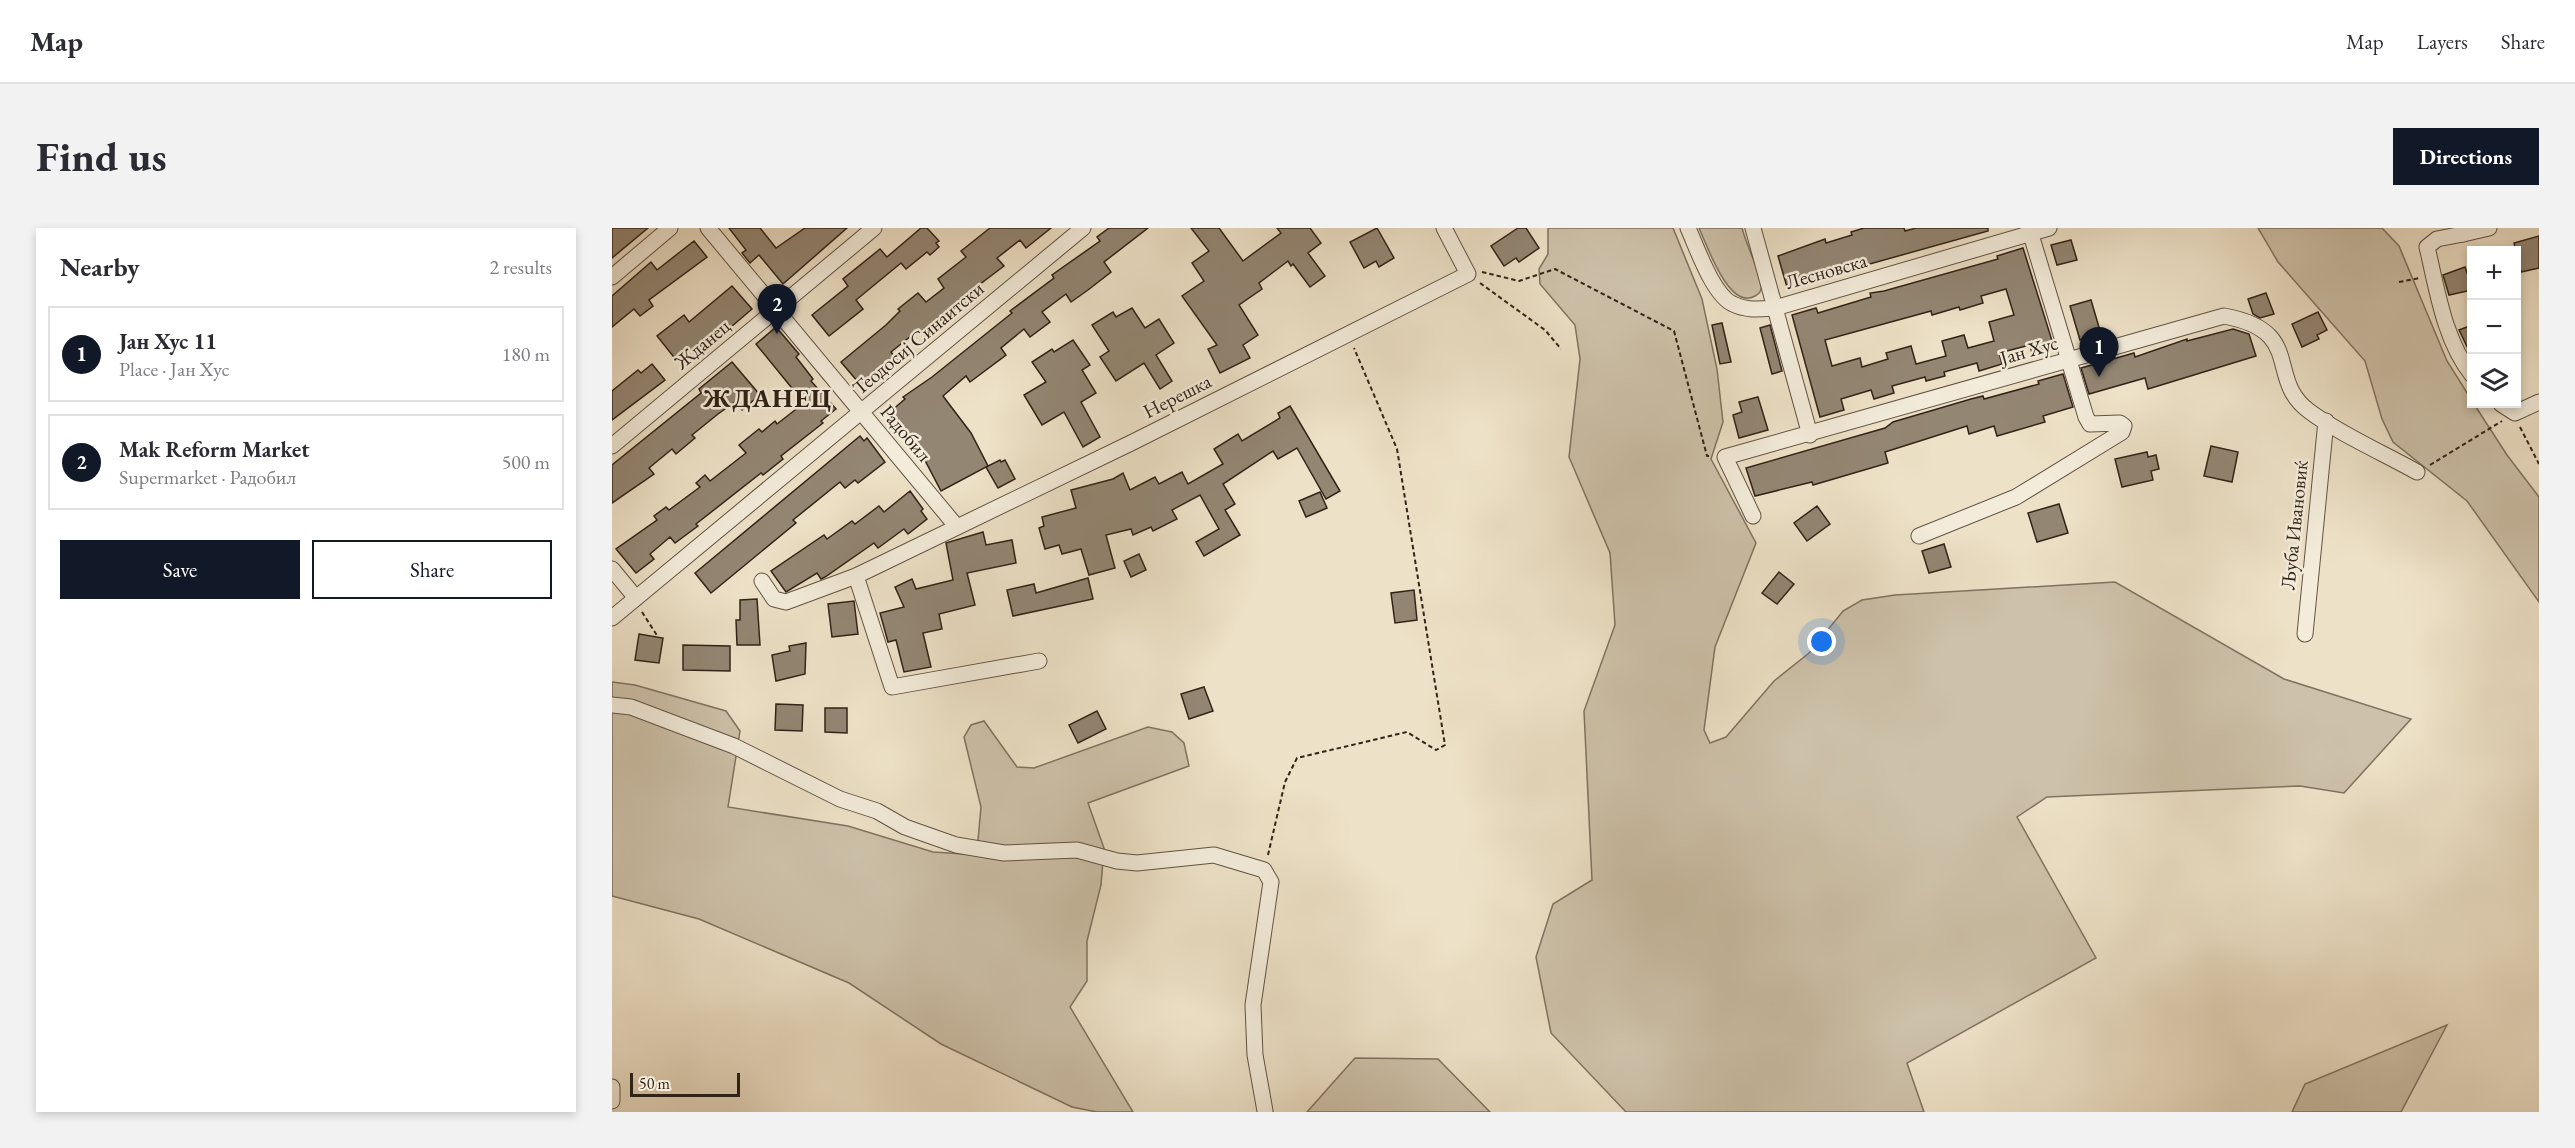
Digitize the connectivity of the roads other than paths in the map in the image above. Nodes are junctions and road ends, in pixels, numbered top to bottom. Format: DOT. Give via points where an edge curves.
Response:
graph roads {
  1 [pos="670,228"];
  2 [pos="708,228"];
  3 [pos="874,228"];
  4 [pos="1083,228"];
  5 [pos="1444,228"];
  6 [pos="1688,228"];
  7 [pos="1753,228"];
  8 [pos="2049,228"];
  9 [pos="2489,228"];
  10 [pos="2030,230"];
  11 [pos="2463,231"];
  12 [pos="612,277"];
  13 [pos="1775,308"];
  14 [pos="776,309"];
  15 [pos="2068,360"];
  16 [pos="2467,369"];
  17 [pos="2539,402"];
  18 [pos="2507,408"];
  19 [pos="861,412"];
  20 [pos="2326,421"];
  21 [pos="1810,435"];
  22 [pos="612,446"];
  23 [pos="2418,472"];
  24 [pos="1753,516"];
  25 [pos="957,527"];
  26 [pos="1919,536"];
  27 [pos="612,569"];
  28 [pos="856,576"];
  29 [pos="762,582"];
  30 [pos="635,598"];
  31 [pos="612,618"];
  32 [pos="2305,634"];
  33 [pos="1039,661"];
  34 [pos="612,705"];
  35 [pos="612,1087"];
  36 [pos="612,1101"];
  37 [pos="1265,1111"];
  1 -- 12 [label="street"];
  2 -- 14 [label="street, Радобил"];
  3 -- 14 [label="street, Жданец"];
  4 -- 19 [label="street, Теодосиј Синаитски"];
  5 -- 25 [label="street, Нерешка" via="1466,271"];
  6 -- 13 [label="street" via="1717,289 1731,304 1749,309"];
  7 -- 13 [label="street"];
  8 -- 10 [label="street, Лесновска"];
  9 -- 11 [label="street"];
  10 -- 13 [label="street, Лесновска"];
  10 -- 15 [label="street"];
  11 -- 16 [label="street" via="2437,238 2427,247 2449,330"];
  13 -- 21 [label="street, Лесновска"];
  14 -- 19 [label="street, Радобил"];
  14 -- 22 [label="street, Жданец"];
  15 -- 20 [label="street, Јан Хус" via="2224,316 2247,320 2272,339 2299,402"];
  15 -- 21 [label="street, Јан Хус"];
  15 -- 26 [label="street" via="2090,424 2120,423 2124,426 2122,432 2016,497"];
  17 -- 18 [label="street" via="2515,413"];
  19 -- 25 [label="street, Радобил"];
  19 -- 30 [label="street, Теодосиј Синаитски"];
  20 -- 23 [label="street, Јан Хус"];
  20 -- 32 [label="street, Љуба Ивановиќ"];
  21 -- 24 [label="street, Јан Хус" via="1725,457"];
  25 -- 28 [label="street, Нерешка"];
  27 -- 30 [label="street"];
  28 -- 29 [label="street, Нерешка" via="786,602 774,599"];
  28 -- 33 [label="street" via="892,687"];
  30 -- 31 [label="street, Теодосиј Синаитски"];
  34 -- 37 [label="street" via="631,706 734,746 840,799 956,845 1004,854 1077,850 1137,863 1214,855 1264,870 1271,882 1253,1005"];
  35 -- 36 [label="street"];
}
